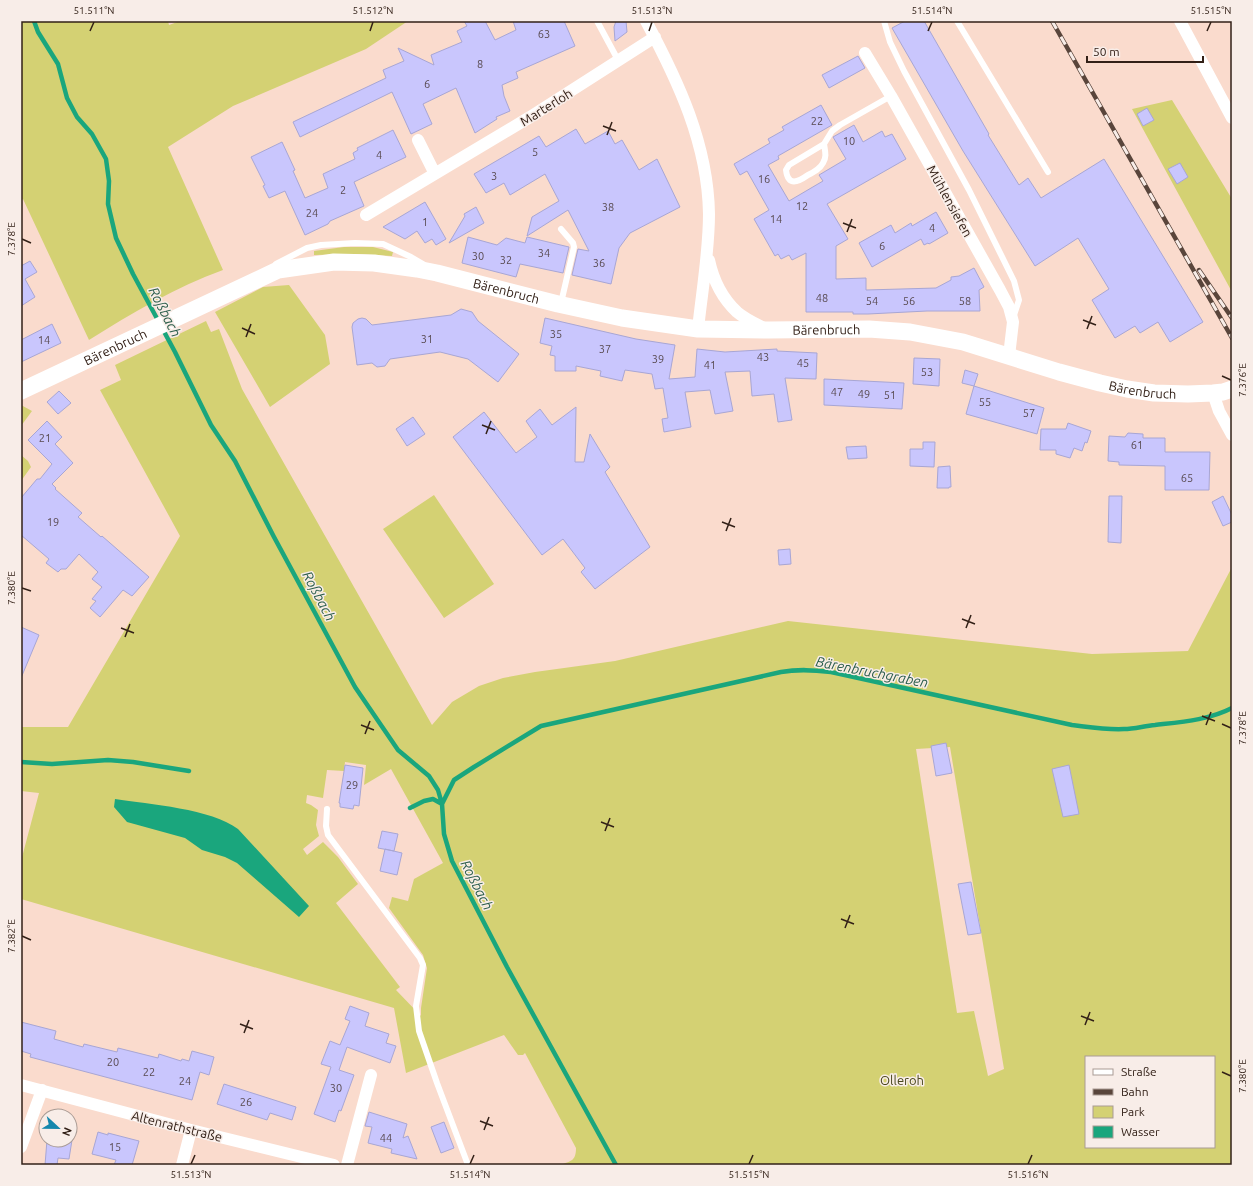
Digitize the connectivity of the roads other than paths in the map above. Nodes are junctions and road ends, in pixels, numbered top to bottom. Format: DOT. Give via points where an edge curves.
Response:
graph roads {
  1 [pos="597,21"];
  2 [pos="646,21"];
  3 [pos="884,21"];
  4 [pos="957,21"];
  5 [pos="1180,21"];
  6 [pos="654,37"];
  7 [pos="865,53"];
  8 [pos="618,60"];
  9 [pos="891,96"];
  10 [pos="1232,118"];
  11 [pos="418,140"];
  12 [pos="824,144"];
  13 [pos="1048,172"];
  14 [pos="435,174"];
  15 [pos="366,215"];
  16 [pos="560,229"];
  17 [pos="707,251"];
  18 [pos="437,273"];
  19 [pos="252,282"];
  20 [pos="560,304"];
  21 [pos="1012,319"];
  22 [pos="698,329"];
  23 [pos="769,330"];
  24 [pos="1009,356"];
  25 [pos="1232,389"];
  26 [pos="21,391"];
  27 [pos="1213,393"];
  28 [pos="1232,435"];
  29 [pos="327,809"];
  30 [pos="371,1075"];
  31 [pos="21,1085"];
  32 [pos="42,1090"];
  33 [pos="191,1130"];
  34 [pos="21,1147"];
  35 [pos="182,1165"];
  36 [pos="334,1165"];
  37 [pos="347,1165"];
  38 [pos="468,1165"];
  1 -- 8 [label="lane"];
  2 -- 6 [label="street"];
  3 -- 21 [label="lane" via="890,42 904,71 969,190 1014,281 1019,300"];
  4 -- 13 [label="lane"];
  5 -- 10 [label="street"];
  6 -- 8 [label="street, Marterloh"];
  6 -- 17 [label="street" via="686,104 703,161 709,214"];
  7 -- 9 [label="street, Mühlensiefen"];
  8 -- 14 [label="street, Marterloh" via="530,118"];
  9 -- 12 [label="lane" via="840,125 832,131"];
  9 -- 21 [label="street, Mühlensiefen" via="1000,290"];
  11 -- 14 [label="street"];
  12 -- 12 [label="lane" via="789,165 786,170 791,181 796,182 819,169 824,163"];
  14 -- 15 [label="street, Marterloh"];
  16 -- 20 [label="lane" via="574,247"];
  17 -- 22 [label="street"];
  17 -- 23 [label="street" via="712,276 730,304 747,319"];
  18 -- 19 [label="main road, Bärenbruch" via="354,262 278,270"];
  18 -- 19 [label="lane, Bärenbruch" via="383,244 355,243 307,248 272,267"];
  18 -- 20 [label="main road, Bärenbruch"];
  19 -- 26 [label="main road, Bärenbruch"];
  20 -- 22 [label="main road, Bärenbruch" via="622,318"];
  21 -- 24 [label="street, Mühlensiefen"];
  22 -- 23 [label="main road, Bärenbruch"];
  23 -- 24 [label="main road, Bärenbruch" via="869,329 910,332 963,342"];
  24 -- 27 [label="main road, Bärenbruch" via="1127,389 1154,393"];
  25 -- 27 [label="main road, Bärenbruch"];
  27 -- 28 [label="street"];
  29 -- 38 [label="lane" via="328,835 423,965 416,1006 419,1031"];
  30 -- 37 [label="street"];
  31 -- 32 [label="street, Altenrathstraße"];
  32 -- 33 [label="street, Altenrathstraße"];
  32 -- 34 [label="street"];
  33 -- 35 [label="street"];
  33 -- 36 [label="street, Altenrathstraße"];
}
